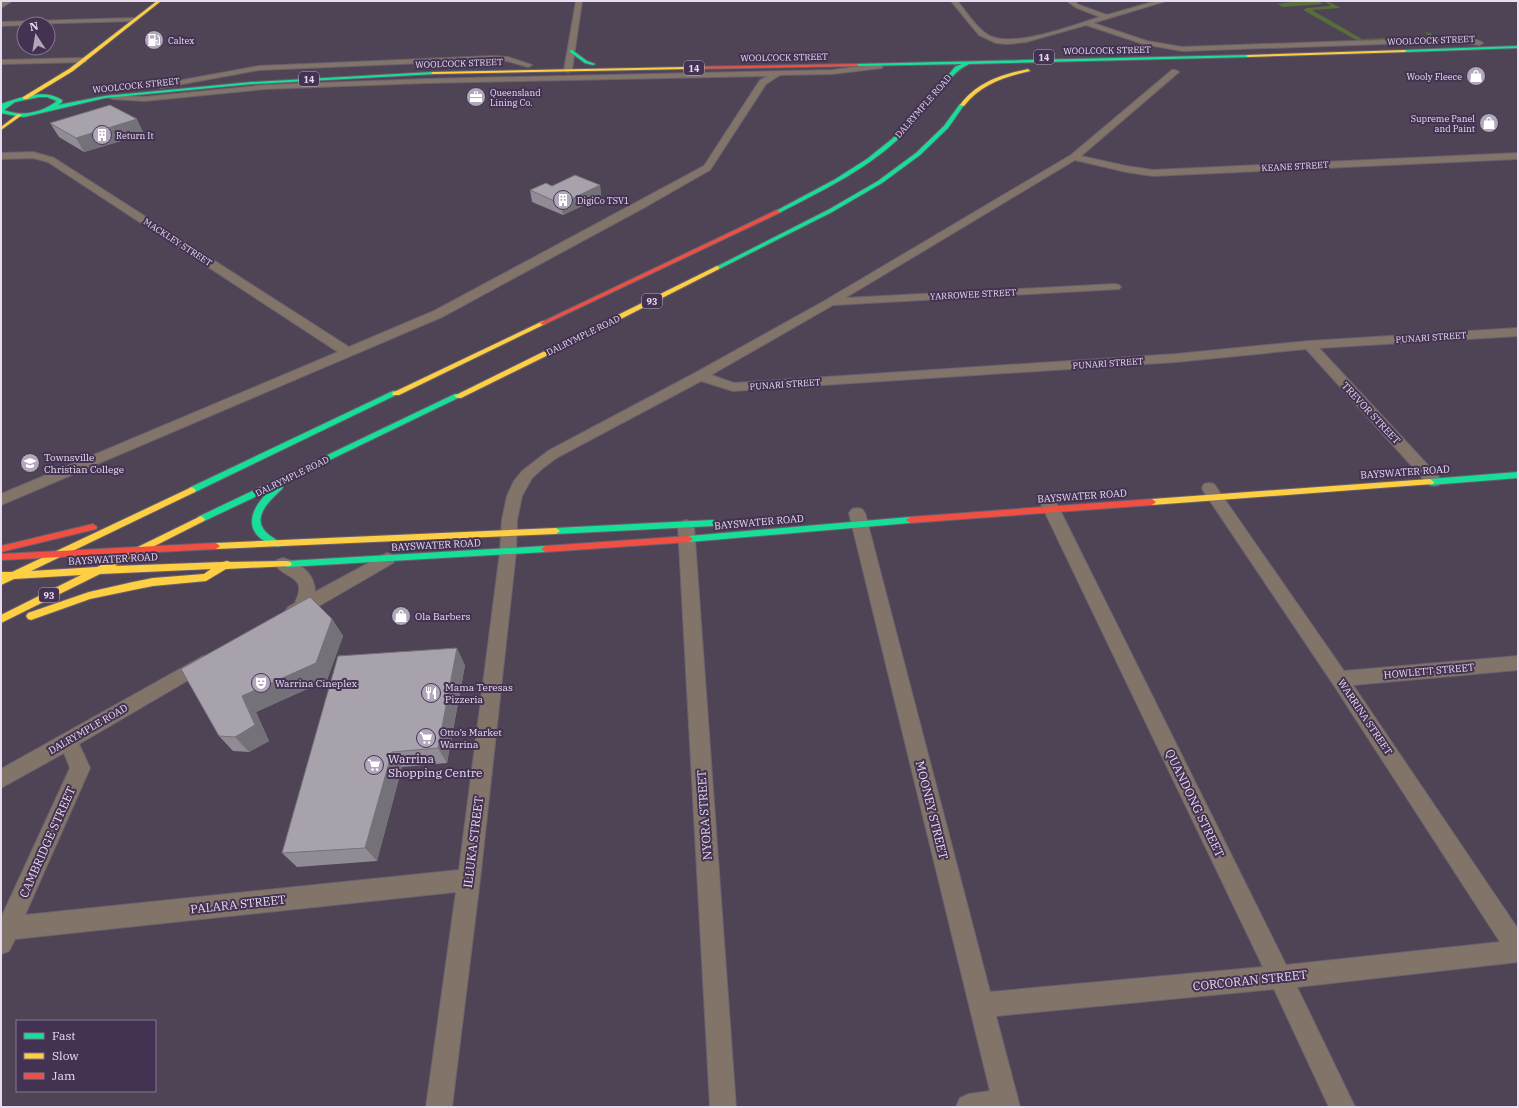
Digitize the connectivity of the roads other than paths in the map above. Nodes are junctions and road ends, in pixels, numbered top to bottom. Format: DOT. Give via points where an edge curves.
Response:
graph roads {
  1 [pos="9,1"];
  2 [pos="159,1"];
  3 [pos="579,1"];
  4 [pos="954,1"];
  5 [pos="1070,1"];
  6 [pos="1163,1"];
  7 [pos="1,6"];
  8 [pos="1107,17"];
  9 [pos="134,20"];
  10 [pos="1085,23"];
  11 [pos="1,24"];
  12 [pos="1518,42"];
  13 [pos="1479,43"];
  14 [pos="1518,47"];
  15 [pos="1149,50"];
  16 [pos="571,51"];
  17 [pos="1069,57"];
  18 [pos="83,60"];
  19 [pos="989,60"];
  20 [pos="1,62"];
  21 [pos="966,63"];
  22 [pos="594,64"];
  23 [pos="918,64"];
  24 [pos="901,65"];
  25 [pos="569,67"];
  26 [pos="71,70"];
  27 [pos="1174,72"];
  28 [pos="779,73"];
  29 [pos="750,74"];
  30 [pos="763,82"];
  31 [pos="55,97"];
  32 [pos="113,97"];
  33 [pos="25,98"];
  34 [pos="12,102"];
  35 [pos="1,105"];
  36 [pos="51,108"];
  37 [pos="921,109"];
  38 [pos="4,115"];
  39 [pos="20,115"];
  40 [pos="1,129"];
  41 [pos="1,156"];
  42 [pos="1518,156"];
  43 [pos="1074,157"];
  44 [pos="717,241"];
  45 [pos="741,256"];
  46 [pos="1115,287"];
  47 [pos="830,302"];
  48 [pos="1518,332"];
  49 [pos="1309,345"];
  50 [pos="347,352"];
  51 [pos="700,376"];
  52 [pos="1410,473"];
  53 [pos="1433,475"];
  54 [pos="1518,475"];
  55 [pos="288,478"];
  56 [pos="1210,490"];
  57 [pos="1,500"];
  58 [pos="1048,502"];
  59 [pos="158,507"];
  60 [pos="858,516"];
  61 [pos="725,522"];
  62 [pos="687,532"];
  63 [pos="508,543"];
  64 [pos="277,544"];
  65 [pos="1,549"];
  66 [pos="139,550"];
  67 [pos="87,553"];
  68 [pos="56,555"];
  69 [pos="1,557"];
  70 [pos="387,559"];
  71 [pos="227,564"];
  72 [pos="282,564"];
  73 [pos="97,570"];
  74 [pos="13,575"];
  75 [pos="1,576"];
  76 [pos="1,581"];
  77 [pos="301,608"];
  78 [pos="1,619"];
  79 [pos="280,620"];
  80 [pos="1,628"];
  81 [pos="219,654"];
  82 [pos="1518,663"];
  83 [pos="1339,679"];
  84 [pos="68,740"];
  85 [pos="1,778"];
  86 [pos="469,880"];
  87 [pos="4,935"];
  88 [pos="1518,950"];
  89 [pos="1280,977"];
  90 [pos="982,1005"];
  91 [pos="1007,1105"];
  92 [pos="439,1107"];
  93 [pos="723,1107"];
  94 [pos="969,1107"];
  95 [pos="1342,1107"];
  1 -- 7 [label="street"];
  2 -- 9 [label="main road"];
  3 -- 16 [label="street"];
  4 -- 10 [label="street" via="984,36 1006,42 1025,41"];
  5 -- 8 [label="street"];
  6 -- 8 [label="street"];
  8 -- 10 [label="street"];
  9 -- 11 [label="street"];
  9 -- 18 [label="main road"];
  10 -- 15 [label="street"];
  12 -- 13 [label="main road, WOOLCOCK STREET / 14"];
  13 -- 15 [label="street" via="1440,40"];
  13 -- 17 [label="main road, WOOLCOCK STREET / 14"];
  14 -- 15 [label="main road, WOOLCOCK STREET / 14"];
  15 -- 17 [label="main road"];
  15 -- 19 [label="main road, WOOLCOCK STREET / 14"];
  15 -- 45 [label="main road, DALRYMPLE ROAD / 93" via="1016,72 990,82 970,94 946,127 918,154 880,182 830,211"];
  16 -- 22 [label="main road" via="586,62"];
  16 -- 25 [label="street"];
  17 -- 19 [label="main road, WOOLCOCK STREET / 14"];
  18 -- 20 [label="street"];
  18 -- 26 [label="main road"];
  19 -- 21 [label="main road, DALRYMPLE ROAD"];
  19 -- 22 [label="main road, WOOLCOCK STREET / 14"];
  21 -- 23 [label="main road, WOOLCOCK STREET / 14"];
  21 -- 37 [label="main road, DALRYMPLE ROAD" via="957,68"];
  22 -- 25 [label="main road, WOOLCOCK STREET / 14"];
  23 -- 24 [label="main road, WOOLCOCK STREET / 14"];
  23 -- 37 [label="main road" via="936,76"];
  24 -- 25 [label="main road, WOOLCOCK STREET / 14"];
  24 -- 28 [label="street" via="865,67 845,72"];
  25 -- 31 [label="main road, WOOLCOCK STREET / 14" via="528,65 300,74"];
  25 -- 32 [label="main road, WOOLCOCK STREET / 14" via="326,77"];
  26 -- 31 [label="main road" via="56,87"];
  26 -- 33 [label="main road"];
  27 -- 43 [label="street"];
  28 -- 29 [label="street"];
  28 -- 30 [label="street"];
  29 -- 30 [label="street"];
  29 -- 32 [label="street" via="502,78 296,85 144,99"];
  30 -- 50 [label="street" via="707,168 438,314"];
  31 -- 33 [label="main road, 14"];
  31 -- 36 [label="main road" via="60,101"];
  32 -- 36 [label="main road, WOOLCOCK STREET / 14"];
  33 -- 34 [label="main road, 14"];
  34 -- 35 [label="main road, 14"];
  34 -- 38 [label="main road, 14" via="2,108"];
  36 -- 39 [label="main road, 14"];
  37 -- 44 [label="main road, DALRYMPLE ROAD" via="894,140 836,181"];
  38 -- 39 [label="main road, 14"];
  39 -- 40 [label="main road"];
  41 -- 50 [label="street, MACKLEY STREET" via="33,155 51,160"];
  42 -- 43 [label="street, KEANE STREET" via="1153,172 1126,169"];
  43 -- 47 [label="street"];
  44 -- 45 [label="main road"];
  44 -- 59 [label="main road, DALRYMPLE ROAD"];
  45 -- 55 [label="main road, DALRYMPLE ROAD / 93" via="605,325"];
  46 -- 47 [label="street, YARROWEE STREET"];
  47 -- 51 [label="street"];
  48 -- 49 [label="street, PUNARI STREET"];
  49 -- 51 [label="street, PUNARI STREET" via="1176,358 733,387"];
  49 -- 53 [label="street, TREVOR STREET"];
  50 -- 57 [label="street"];
  51 -- 63 [label="street" via="554,454 534,468 513,494"];
  52 -- 53 [label="main road, BAYSWATER ROAD"];
  53 -- 54 [label="main road, BAYSWATER ROAD"];
  53 -- 56 [label="main road, BAYSWATER ROAD"];
  55 -- 64 [label="main road" via="264,501 256,519 256,527 260,534"];
  55 -- 66 [label="main road, DALRYMPLE ROAD / 93"];
  56 -- 58 [label="main road, BAYSWATER ROAD"];
  56 -- 83 [label="street, WARRINA STREET"];
  58 -- 60 [label="main road, BAYSWATER ROAD"];
  58 -- 89 [label="street, QUANDONG STREET"];
  59 -- 65 [label="main road" via="91,527"];
  59 -- 67 [label="main road" via="108,537"];
  59 -- 68 [label="main road, DALRYMPLE ROAD"];
  60 -- 62 [label="main road, BAYSWATER ROAD"];
  60 -- 90 [label="street, MOONEY STREET"];
  61 -- 62 [label="main road, BAYSWATER ROAD"];
  62 -- 63 [label="main road, BAYSWATER ROAD"];
  62 -- 63 [label="main road, BAYSWATER ROAD"];
  62 -- 93 [label="street, NYORA STREET"];
  63 -- 64 [label="main road, BAYSWATER ROAD"];
  63 -- 70 [label="main road, BAYSWATER ROAD"];
  63 -- 86 [label="street, ILLUKA STREET"];
  64 -- 66 [label="main road, BAYSWATER ROAD"];
  66 -- 67 [label="main road, BAYSWATER ROAD"];
  66 -- 73 [label="main road, DALRYMPLE ROAD / 93"];
  67 -- 68 [label="main road, BAYSWATER ROAD"];
  67 -- 73 [label="main road" via="84,566"];
  68 -- 69 [label="main road, BAYSWATER ROAD"];
  68 -- 74 [label="main road, DALRYMPLE ROAD"];
  70 -- 72 [label="main road, BAYSWATER ROAD"];
  70 -- 77 [label="street"];
  71 -- 72 [label="main road, BAYSWATER ROAD"];
  71 -- 73 [label="main road, BAYSWATER ROAD"];
  71 -- 80 [label="main road" via="206,577 153,582 90,596"];
  72 -- 77 [label="street" via="299,572 306,582 307,594"];
  73 -- 74 [label="main road, BAYSWATER ROAD"];
  73 -- 78 [label="main road, DALRYMPLE ROAD / 93"];
  74 -- 75 [label="main road, BAYSWATER ROAD"];
  74 -- 76 [label="main road, DALRYMPLE ROAD"];
  77 -- 79 [label="street"];
  81 -- 84 [label="street, DALRYMPLE ROAD"];
  82 -- 83 [label="street, HOWLETT STREET"];
  83 -- 88 [label="street, WARRINA STREET"];
  84 -- 85 [label="street, DALRYMPLE ROAD"];
  84 -- 87 [label="street, CAMBRIDGE STREET" via="80,768"];
  86 -- 87 [label="street, PALARA STREET"];
  86 -- 92 [label="street, ILLUKA STREET"];
  88 -- 89 [label="street, CORCORAN STREET"];
  89 -- 90 [label="street, CORCORAN STREET"];
  89 -- 95 [label="street, QUANDONG STREET"];
  90 -- 91 [label="street, MOONEY STREET"];
  91 -- 94 [label="street"];
}
